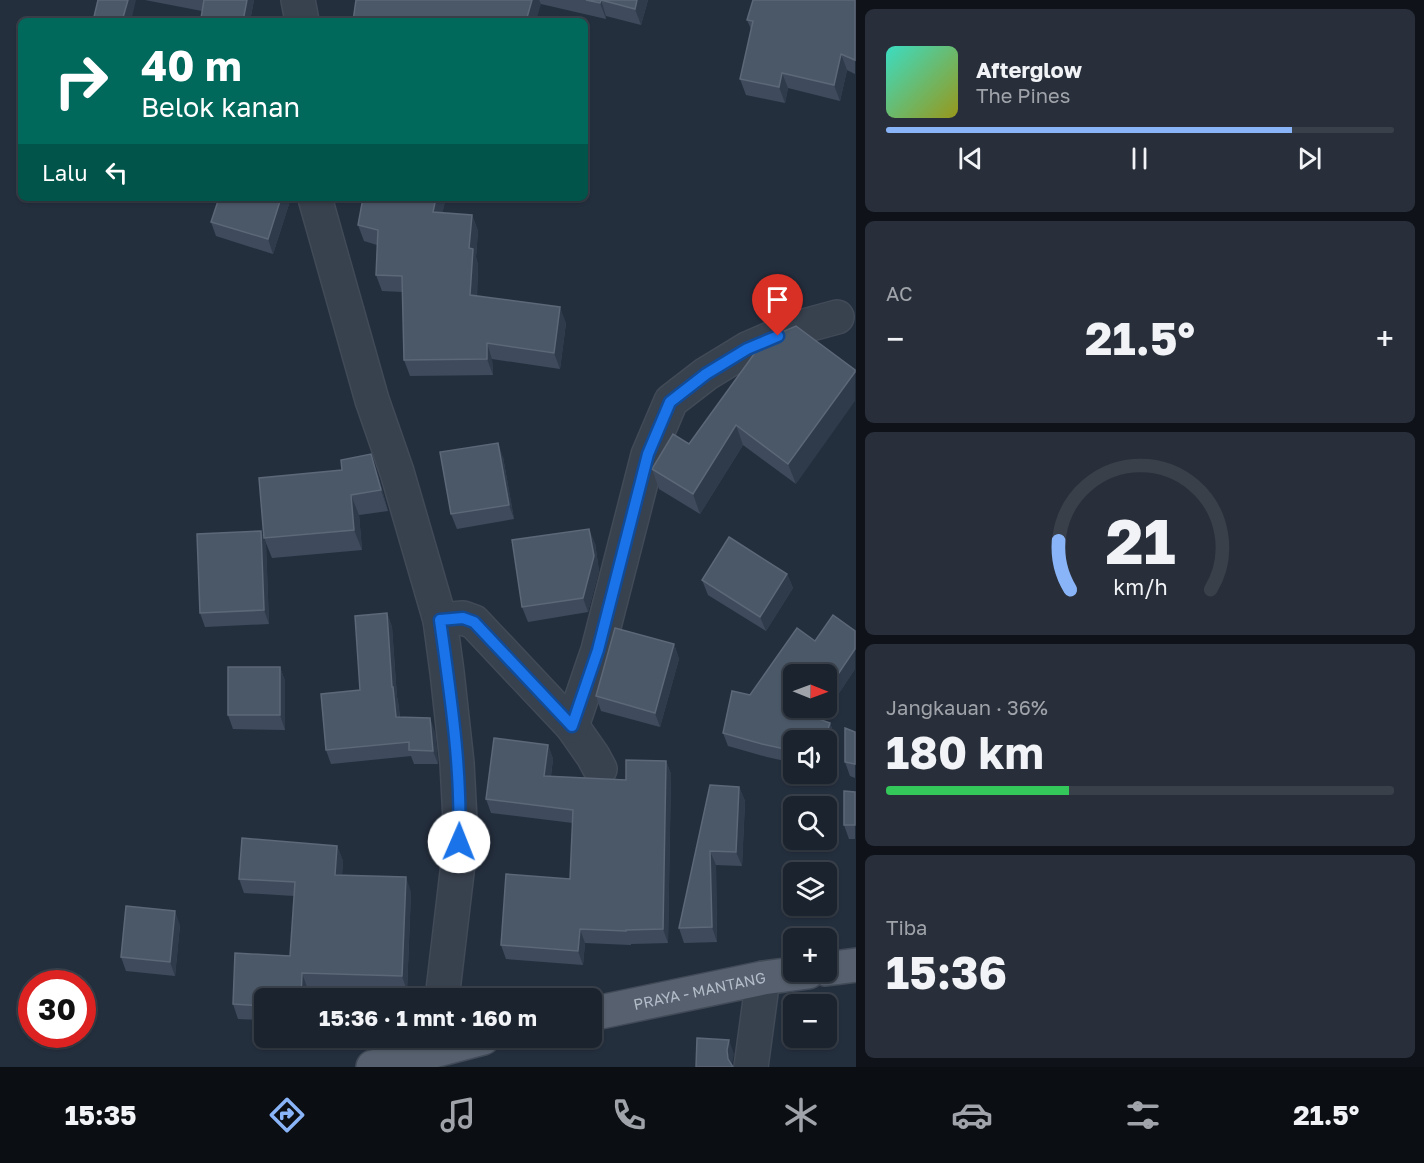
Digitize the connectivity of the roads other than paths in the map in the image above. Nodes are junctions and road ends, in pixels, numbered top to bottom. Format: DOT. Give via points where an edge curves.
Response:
graph roads {
  1 [pos="298,0"];
  2 [pos="301,18"];
  3 [pos="316,201"];
  4 [pos="837,316"];
  5 [pos="440,620"];
  6 [pos="572,726"];
  7 [pos="600,769"];
  8 [pos="855,965"];
  9 [pos="837,967"];
  10 [pos="783,975"];
  11 [pos="763,978"];
  12 [pos="443,988"];
  13 [pos="602,1012"];
  14 [pos="427,1048"];
  15 [pos="374,1067"];
  16 [pos="751,1067"];
  1 -- 2 [label="street"];
  3 -- 5 [label="street"];
  4 -- 6 [label="street" via="747,349 670,402 648,454 598,650"];
  5 -- 6 [label="street" via="463,618 474,622"];
  5 -- 12 [label="street" via="460,820"];
  6 -- 7 [label="street"];
  8 -- 9 [label="main road"];
  10 -- 11 [label="main road, PRAYA - MANTANG"];
  11 -- 13 [label="main road, PRAYA - MANTANG"];
  11 -- 16 [label="street"];
  14 -- 15 [label="main road"];
}
